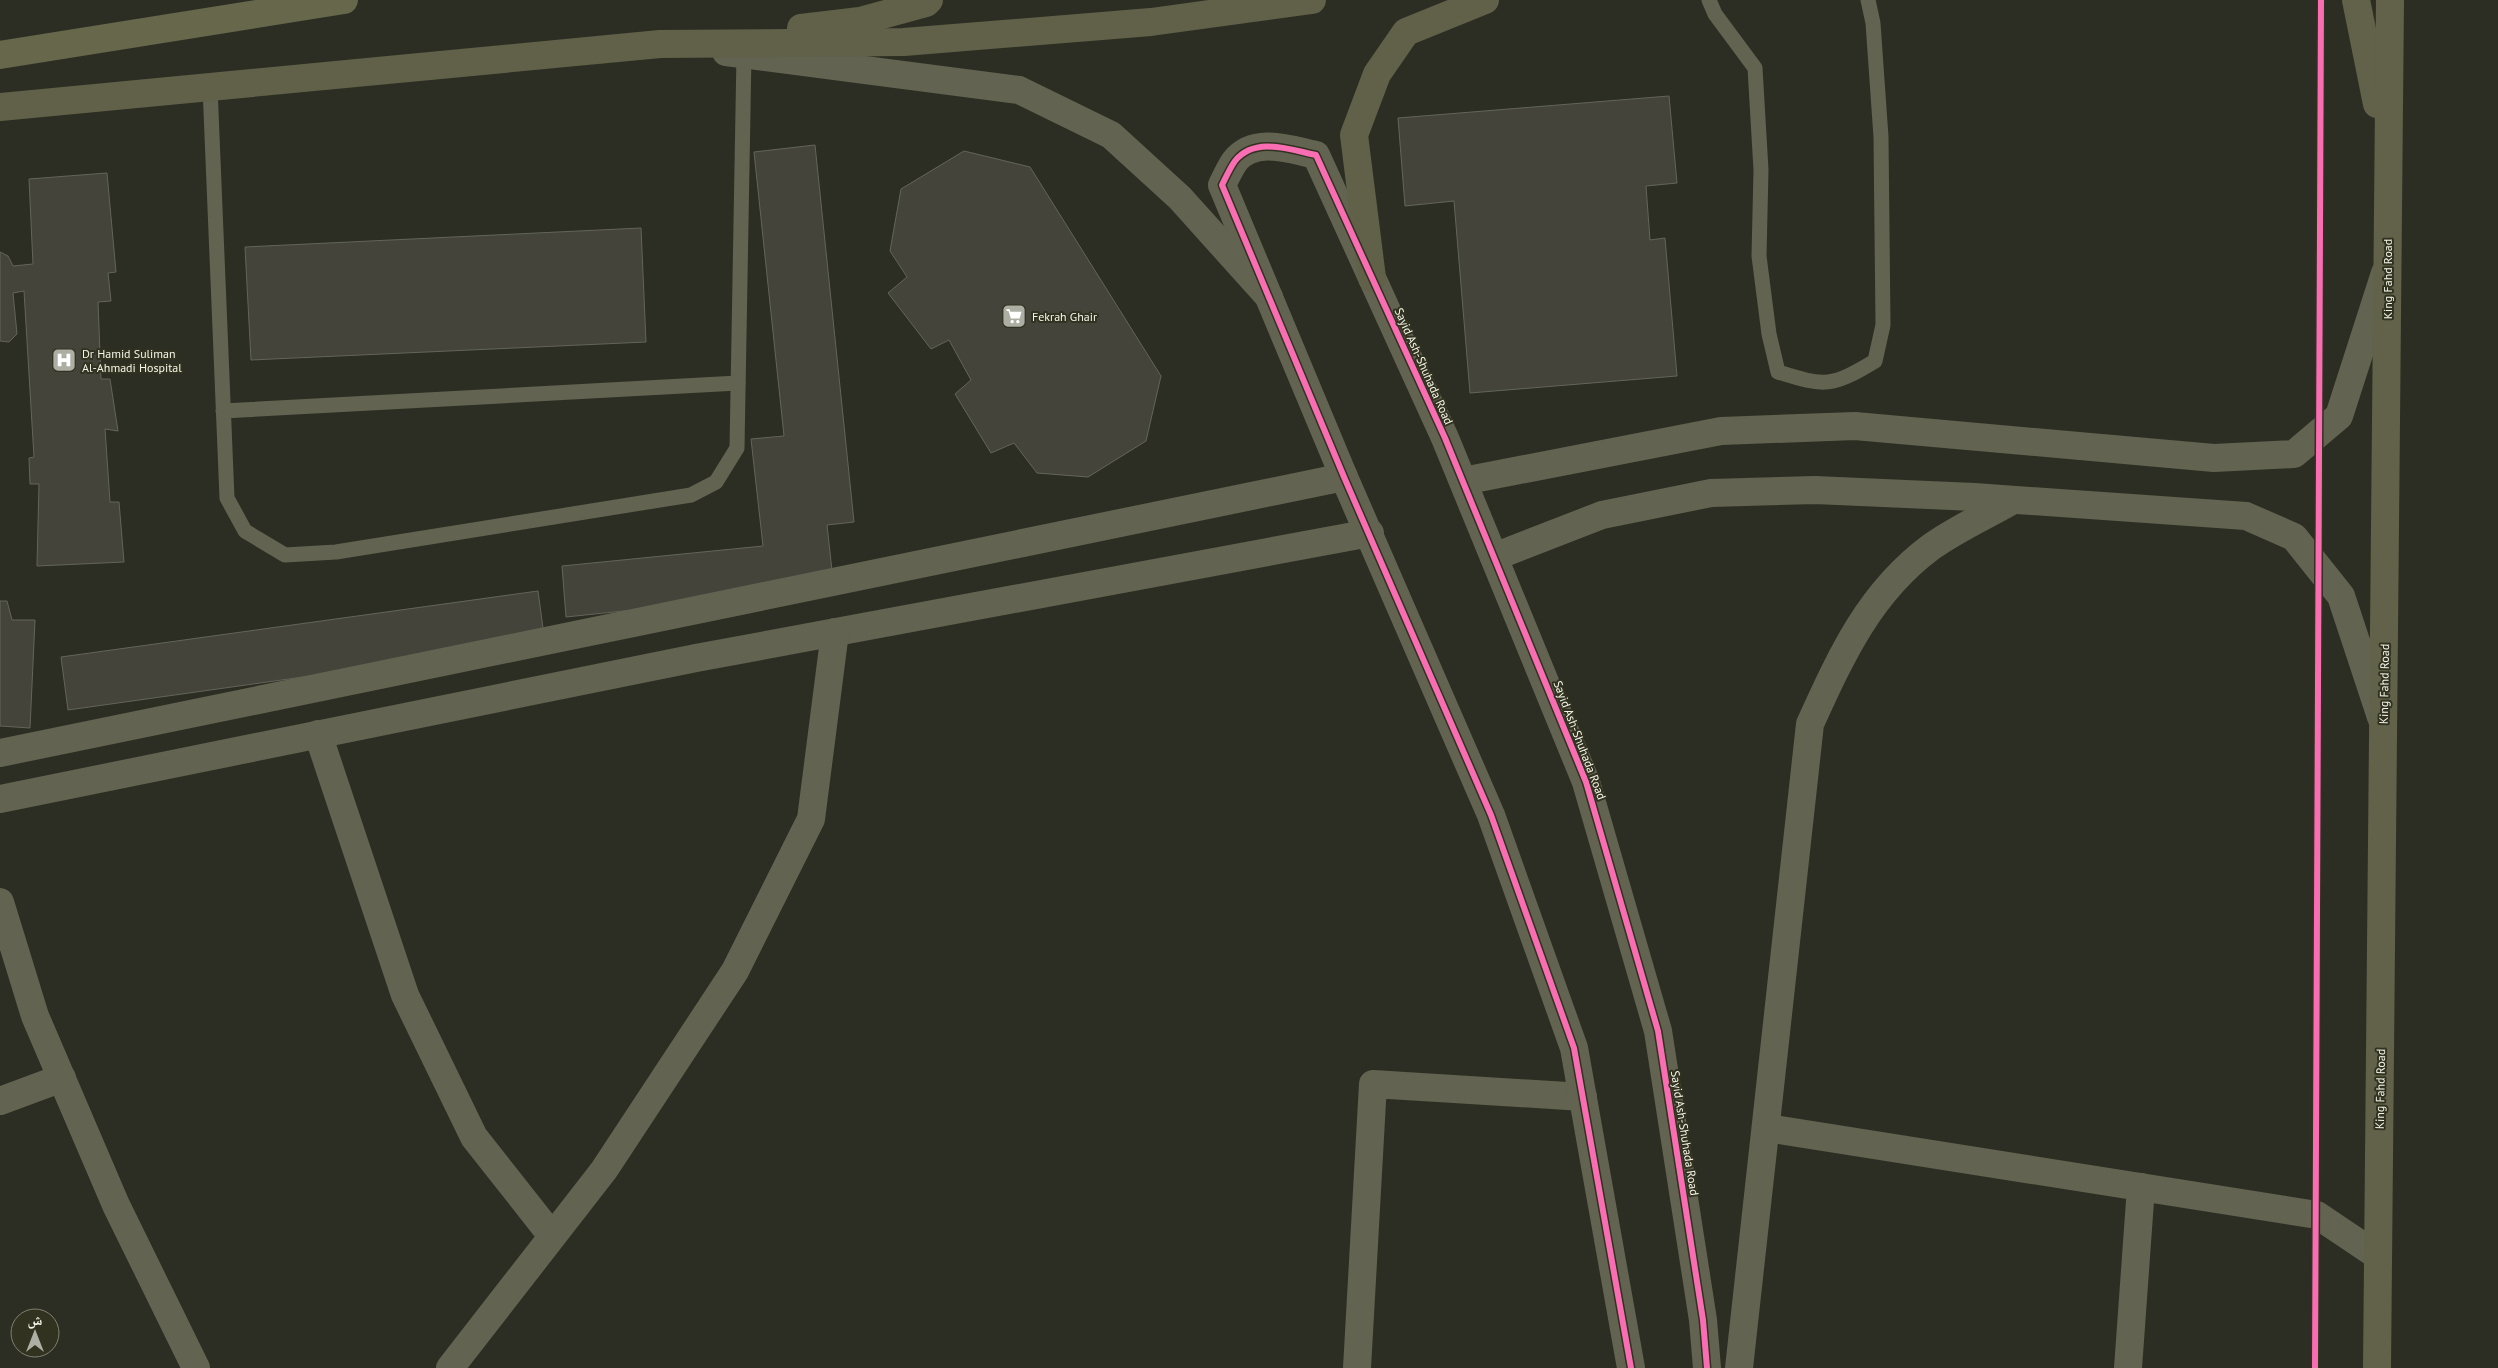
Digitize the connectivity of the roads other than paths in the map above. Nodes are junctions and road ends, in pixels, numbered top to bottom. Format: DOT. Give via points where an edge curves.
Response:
graph roads {
  1 [pos="344,0"];
  2 [pos="929,0"];
  3 [pos="1312,0"];
  4 [pos="1486,0"];
  5 [pos="1709,0"];
  6 [pos="1868,0"];
  7 [pos="2356,0"];
  8 [pos="2390,0"];
  9 [pos="1247,4"];
  10 [pos="1146,11"];
  11 [pos="660,44"];
  12 [pos="744,54"];
  13 [pos="0,55"];
  14 [pos="210,87"];
  15 [pos="0,107"];
  16 [pos="2388,162"];
  17 [pos="2388,265"];
  18 [pos="1372,278"];
  19 [pos="1269,297"];
  20 [pos="738,383"];
  21 [pos="223,411"];
  22 [pos="1344,477"];
  23 [pos="1462,481"];
  24 [pos="2013,500"];
  25 [pos="1370,533"];
  26 [pos="1494,556"];
  27 [pos="835,632"];
  28 [pos="2383,726"];
  29 [pos="318,734"];
  30 [pos="0,753"];
  31 [pos="0,799"];
  32 [pos="0,902"];
  33 [pos="62,1078"];
  34 [pos="1583,1097"];
  35 [pos="0,1101"];
  36 [pos="1767,1128"];
  37 [pos="2141,1187"];
  38 [pos="552,1236"];
  39 [pos="2378,1256"];
  40 [pos="196,1368"];
  41 [pos="450,1368"];
  42 [pos="1357,1368"];
  43 [pos="1631,1368"];
  44 [pos="1707,1368"];
  45 [pos="1739,1368"];
  46 [pos="2128,1368"];
  47 [pos="2377,1368"];
  1 -- 13 [label="highway"];
  2 -- 11 [label="main road" via="926,4 860,21"];
  3 -- 9 [label="main road"];
  4 -- 18 [label="main road" via="1406,32 1376,74 1354,135"];
  5 -- 6 [label="lane" via="1715,14 1755,68 1761,170 1759,256 1778,372 1813,383 1845,380 1875,361 1883,325 1881,137 1873,23"];
  7 -- 16 [label="main road"];
  8 -- 16 [label="main road, King Fahd Road"];
  9 -- 10 [label="main road"];
  10 -- 11 [label="main road" via="904,42"];
  11 -- 12 [label="street"];
  11 -- 14 [label="main road"];
  12 -- 19 [label="street" via="1019,90 1111,136 1180,198"];
  12 -- 20 [label="lane"];
  14 -- 15 [label="main road"];
  14 -- 21 [label="lane"];
  16 -- 17 [label="main road, King Fahd Road"];
  17 -- 23 [label="street" via="2339,416 2294,454 2214,458 1855,426 1721,431"];
  17 -- 28 [label="main road, King Fahd Road"];
  18 -- 19 [label="street, Sayid Ash-Shuhada Road" via="1316,155 1255,146 1236,160 1222,185"];
  18 -- 23 [label="street, Sayid Ash-Shuhada Road"];
  19 -- 22 [label="street"];
  20 -- 21 [label="lane"];
  20 -- 21 [label="lane" via="737,448 716,482 691,495 336,552 285,555 245,531 226,498"];
  22 -- 25 [label="street"];
  22 -- 30 [label="street"];
  23 -- 26 [label="street, Sayid Ash-Shuhada Road"];
  24 -- 26 [label="street" via="1815,490 1711,493 1602,515"];
  24 -- 28 [label="street" via="2246,516 2294,537 2341,596"];
  24 -- 36 [label="street" via="1931,547 1883,592 1845,648 1810,724"];
  25 -- 27 [label="street"];
  25 -- 34 [label="street" via="1491,815 1574,1048"];
  26 -- 44 [label="street, Sayid Ash-Shuhada Road" via="1586,782 1658,1031 1703,1320"];
  27 -- 29 [label="street"];
  27 -- 38 [label="street" via="811,818 735,971 604,1170"];
  28 -- 39 [label="main road, King Fahd Road"];
  29 -- 31 [label="street"];
  29 -- 38 [label="street" via="405,995 474,1137"];
  32 -- 33 [label="street" via="35,1016"];
  33 -- 35 [label="street"];
  33 -- 40 [label="street" via="116,1205"];
  34 -- 42 [label="street" via="1373,1084"];
  34 -- 43 [label="street"];
  36 -- 37 [label="street"];
  36 -- 45 [label="street"];
  37 -- 39 [label="street" via="2317,1215"];
  37 -- 46 [label="street"];
  38 -- 41 [label="street"];
  39 -- 47 [label="main road, King Fahd Road"];
}
